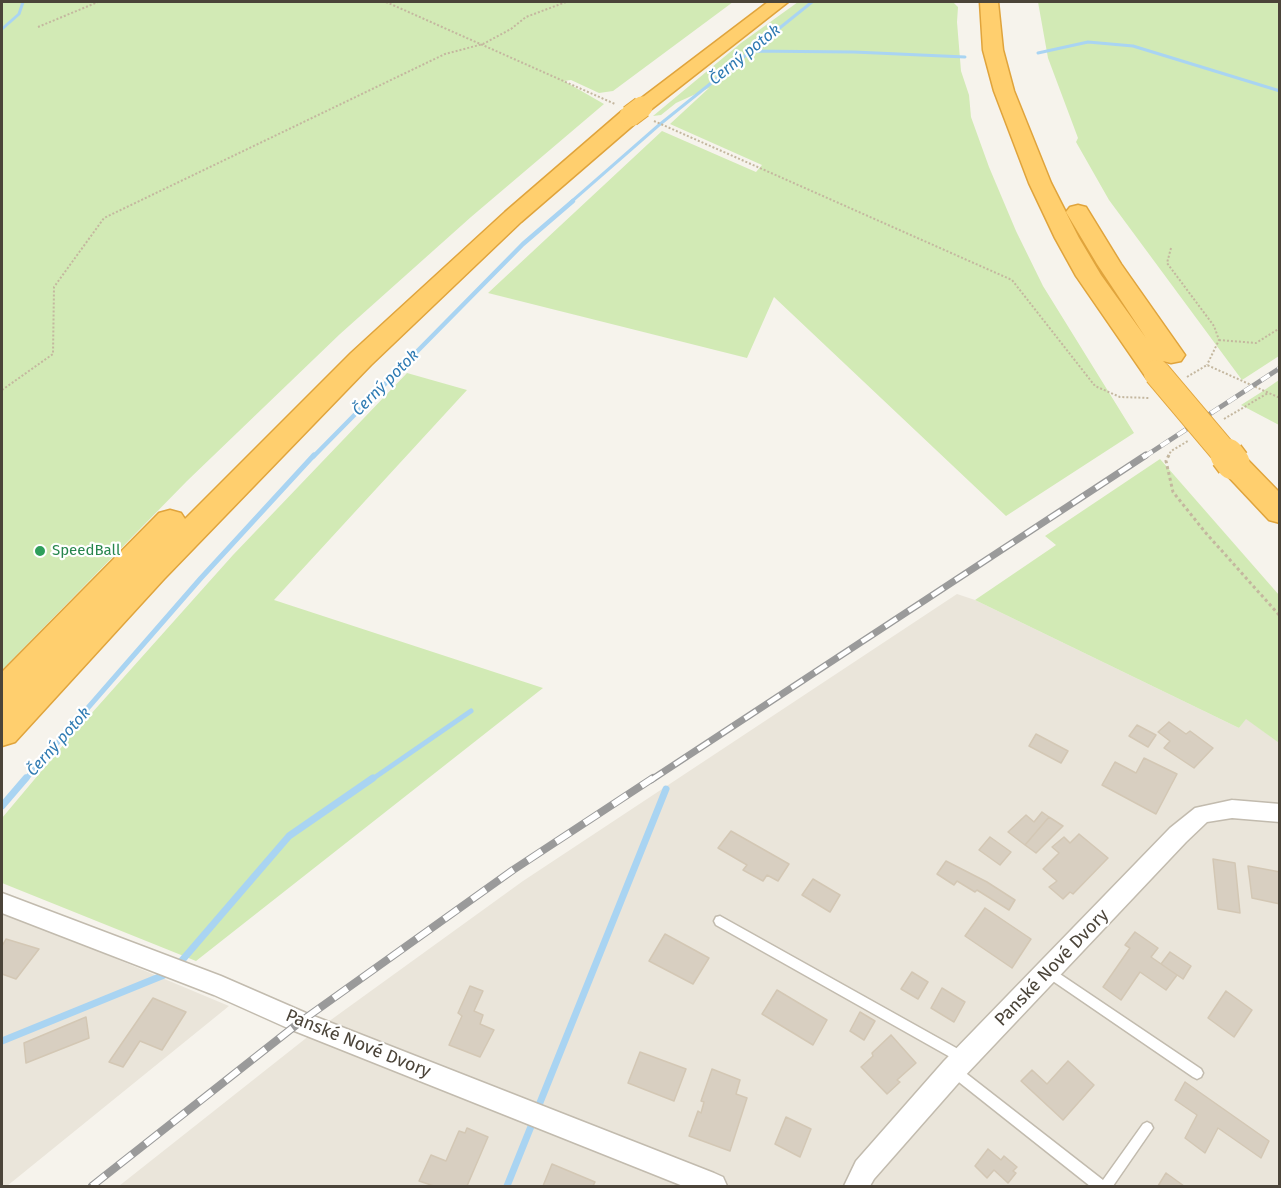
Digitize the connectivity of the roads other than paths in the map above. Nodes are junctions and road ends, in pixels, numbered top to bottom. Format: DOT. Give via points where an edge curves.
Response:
graph roads {
  1 [pos="759,2"];
  2 [pos="779,2"];
  3 [pos="989,2"];
  4 [pos="1009,2"];
  5 [pos="629,109"];
  6 [pos="1166,367"];
  7 [pos="1241,457"];
  8 [pos="1280,480"];
  9 [pos="1280,512"];
  10 [pos="2,694"];
  11 [pos="2,731"];
  12 [pos="1280,813"];
  13 [pos="2,903"];
  14 [pos="720,921"];
  15 [pos="1048,971"];
  16 [pos="959,1064"];
  17 [pos="1197,1073"];
  18 [pos="1147,1128"];
  19 [pos="714,1186"];
  20 [pos="857,1186"];
  21 [pos="1101,1186"];
  22 [pos="1106,1186"];
  1 -- 5 [label="highway"];
  2 -- 5 [label="highway"];
  3 -- 6 [label="highway" via="993,50 1004,91 1040,183 1089,276"];
  4 -- 6 [label="highway" via="1025,92 1064,182"];
  5 -- 10 [label="highway" via="495,211 340,352"];
  5 -- 11 [label="highway" via="361,359"];
  6 -- 7 [label="highway, bridge"];
  7 -- 8 [label="highway"];
  7 -- 9 [label="highway"];
  12 -- 15 [label="street, Panské Nové Dvory" via="1232,809 1202,814"];
  13 -- 19 [label="street, Panské Nové Dvory"];
  14 -- 16 [label="lane"];
  15 -- 16 [label="street, Panské Nové Dvory"];
  15 -- 17 [label="lane"];
  16 -- 20 [label="street, Panské Nové Dvory" via="865,1170"];
  16 -- 21 [label="lane"];
  18 -- 22 [label="lane"];
}
